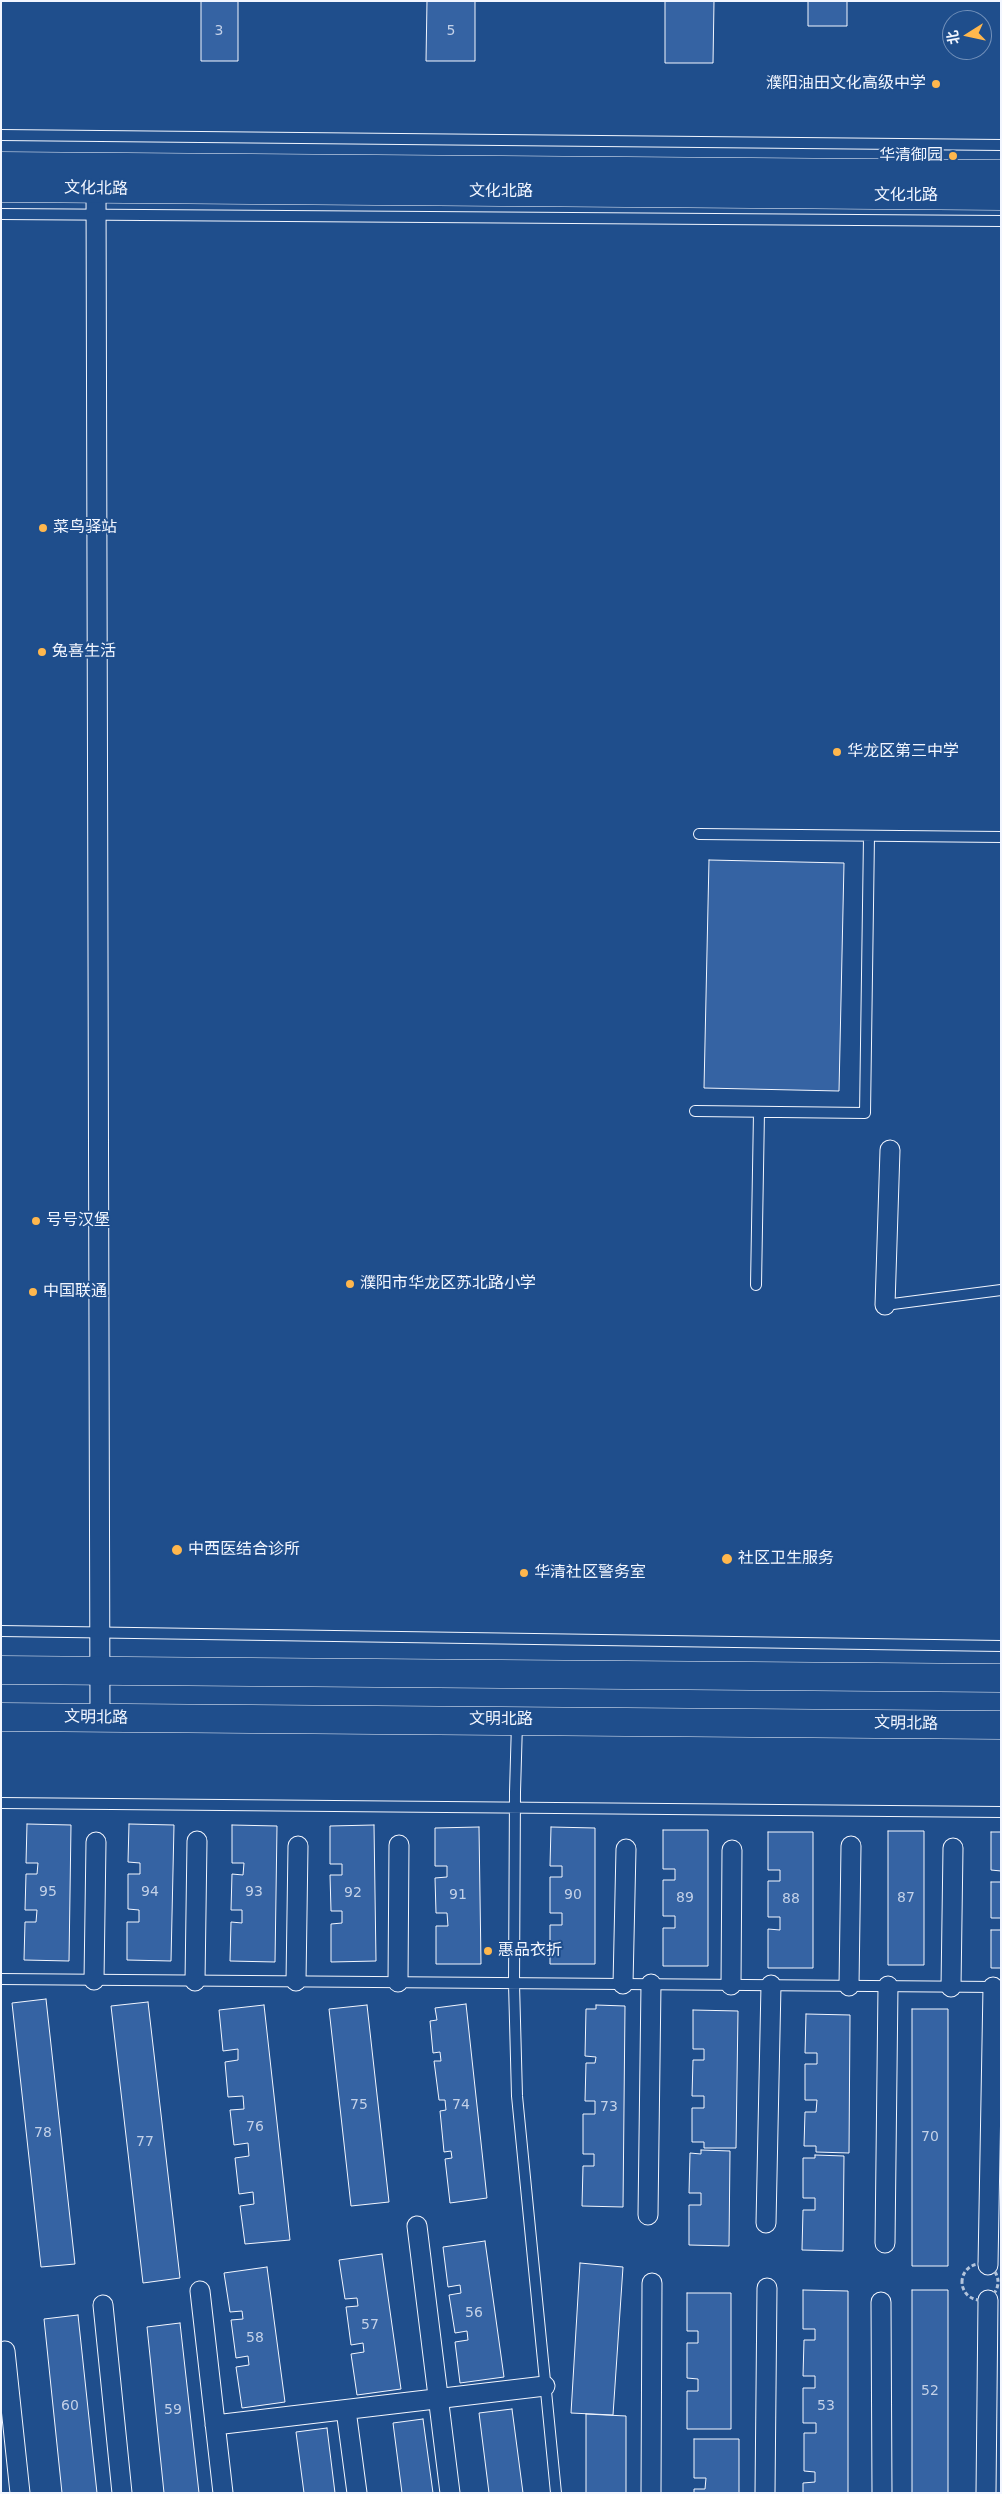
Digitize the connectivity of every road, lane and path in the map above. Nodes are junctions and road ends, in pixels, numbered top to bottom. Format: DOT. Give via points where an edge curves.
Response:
graph roads {
  1 [pos="1,135"];
  2 [pos="1001,145"];
  3 [pos="1,166"];
  4 [pos="1001,174"];
  5 [pos="1,188"];
  6 [pos="1001,196"];
  7 [pos="96,202"];
  8 [pos="1,214"];
  9 [pos="1001,220"];
  10 [pos="699,834"];
  11 [pos="869,836"];
  12 [pos="1001,836"];
  13 [pos="695,1111"];
  14 [pos="759,1112"];
  15 [pos="890,1150"];
  16 [pos="756,1285"];
  17 [pos="1001,1290"];
  18 [pos="885,1305"];
  19 [pos="1,1631"];
  20 [pos="99,1633"];
  21 [pos="1001,1646"];
  22 [pos="1,1670"];
  23 [pos="99,1671"];
  24 [pos="1001,1678"];
  25 [pos="1,1717"];
  26 [pos="100,1718"];
  27 [pos="518,1720"];
  28 [pos="1001,1725"];
  29 [pos="1,1803"];
  30 [pos="515,1807"];
  31 [pos="1001,1812"];
  32 [pos="197,1841"];
  33 [pos="96,1842"];
  34 [pos="399,1845"];
  35 [pos="298,1846"];
  36 [pos="851,1846"];
  37 [pos="953,1848"];
  38 [pos="626,1849"];
  39 [pos="732,1850"];
  40 [pos="1,1980"];
  41 [pos="94,1980"];
  42 [pos="195,1981"];
  43 [pos="296,1981"];
  44 [pos="398,1982"];
  45 [pos="514,1984"];
  46 [pos="623,1984"];
  47 [pos="651,1984"];
  48 [pos="731,1985"];
  49 [pos="771,1986"];
  50 [pos="850,1986"];
  51 [pos="888,1986"];
  52 [pos="951,1987"];
  53 [pos="997,1987"];
  54 [pos="648,2215"];
  55 [pos="766,2223"];
  56 [pos="417,2226"];
  57 [pos="885,2243"];
  58 [pos="988,2265"];
  59 [pos="652,2283"];
  60 [pos="767,2288"];
  61 [pos="200,2291"];
  62 [pos="988,2300"];
  63 [pos="881,2302"];
  64 [pos="103,2305"];
  65 [pos="5,2351"];
  66 [pos="544,2386"];
  67 [pos="438,2399"];
  68 [pos="346,2410"];
  69 [pos="215,2424"];
  70 [pos="20,2493"];
  71 [pos="122,2493"];
  72 [pos="223,2493"];
  73 [pos="357,2493"];
  74 [pos="450,2493"];
  75 [pos="556,2493"];
  76 [pos="651,2493"];
  77 [pos="764,2493"];
  78 [pos="882,2493"];
  79 [pos="986,2493"];
  1 -- 2 [label="lane"];
  3 -- 4 [label="street, 文化北路"];
  5 -- 7 [label="street, 文化北路"];
  6 -- 7 [label="street, 文化北路"];
  7 -- 8 [label="lane"];
  7 -- 9 [label="lane"];
  7 -- 20 [label="street"];
  10 -- 11 [label="lane"];
  11 -- 12 [label="lane"];
  11 -- 14 [label="lane" via="865,1113"];
  13 -- 14 [label="lane"];
  14 -- 16 [label="lane"];
  15 -- 18 [label="street"];
  17 -- 18 [label="lane"];
  19 -- 20 [label="lane"];
  20 -- 21 [label="lane"];
  20 -- 23 [label="street"];
  22 -- 23 [label="street"];
  23 -- 24 [label="street"];
  23 -- 26 [label="street"];
  25 -- 26 [label="street, 文明北路"];
  26 -- 27 [label="street, 文明北路"];
  27 -- 28 [label="street, 文明北路"];
  27 -- 30 [label="lane"];
  29 -- 30 [label="lane"];
  30 -- 31 [label="lane"];
  30 -- 45 [label="lane"];
  32 -- 42 [label="street"];
  33 -- 41 [label="street"];
  34 -- 44 [label="street"];
  35 -- 43 [label="street"];
  36 -- 50 [label="street"];
  37 -- 52 [label="street"];
  38 -- 46 [label="street"];
  39 -- 48 [label="street"];
  40 -- 41 [label="lane"];
  41 -- 42 [label="lane"];
  42 -- 43 [label="lane"];
  43 -- 44 [label="lane"];
  44 -- 45 [label="lane"];
  45 -- 46 [label="lane"];
  45 -- 66 [label="lane" via="517,2096"];
  46 -- 47 [label="lane"];
  47 -- 48 [label="lane"];
  47 -- 54 [label="street"];
  48 -- 49 [label="lane"];
  49 -- 50 [label="lane"];
  49 -- 55 [label="street"];
  50 -- 51 [label="lane"];
  51 -- 52 [label="lane"];
  51 -- 57 [label="street"];
  52 -- 53 [label="lane"];
  53 -- 58 [label="street"];
  56 -- 67 [label="street"];
  59 -- 76 [label="street"];
  60 -- 77 [label="street"];
  61 -- 69 [label="street"];
  62 -- 79 [label="street"];
  63 -- 78 [label="street"];
  64 -- 71 [label="street"];
  65 -- 70 [label="street"];
  66 -- 67 [label="street"];
  66 -- 75 [label="lane"];
  67 -- 68 [label="street"];
  67 -- 74 [label="street"];
  68 -- 69 [label="street"];
  68 -- 73 [label="street"];
  69 -- 72 [label="street"];
}
